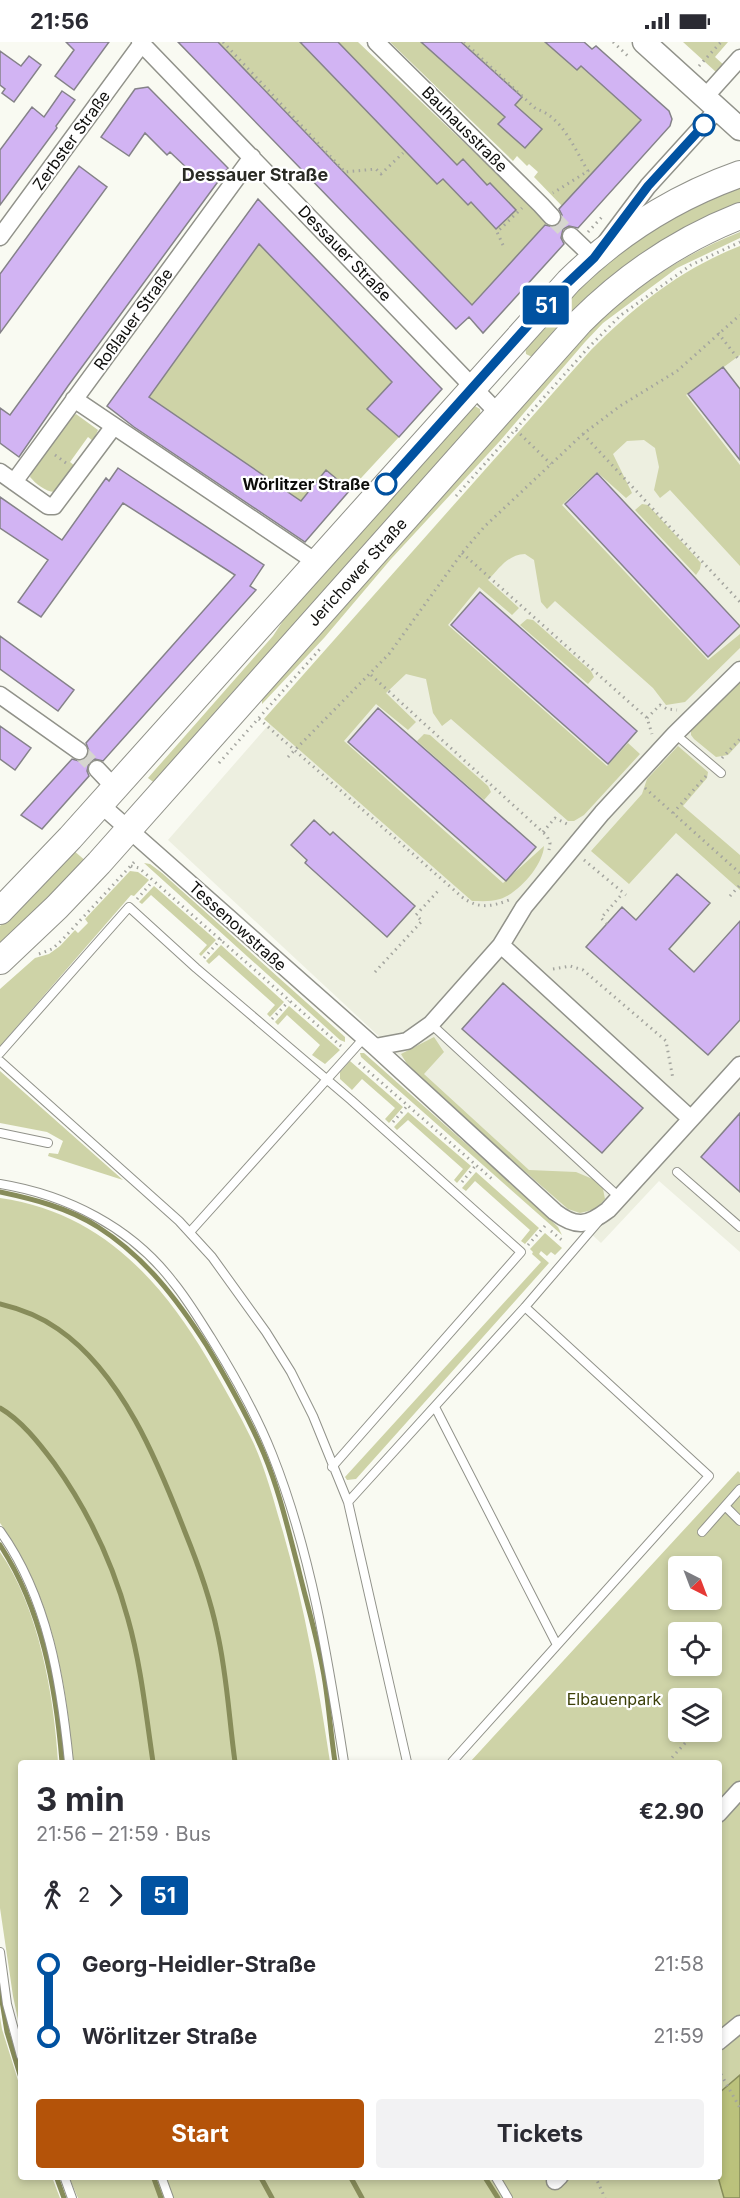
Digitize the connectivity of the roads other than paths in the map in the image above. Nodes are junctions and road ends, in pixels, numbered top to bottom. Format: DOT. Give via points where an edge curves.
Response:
graph roads {
  1 [pos="141,42"];
  2 [pos="376,42"];
  3 [pos="644,42"];
  4 [pos="740,58"];
  5 [pos="711,103"];
  6 [pos="740,129"];
  7 [pos="252,157"];
  8 [pos="740,174"];
  9 [pos="740,216"];
  10 [pos="552,217"];
  11 [pos="571,236"];
  12 [pos="0,237"];
  13 [pos="594,258"];
  14 [pos="473,386"];
  15 [pos="74,399"];
  16 [pos="507,422"];
  17 [pos="114,426"];
  18 [pos="0,472"];
  19 [pos="14,482"];
  20 [pos="316,562"];
  21 [pos="740,670"];
  22 [pos="0,696"];
  23 [pos="675,734"];
  24 [pos="79,751"];
  25 [pos="97,769"];
  26 [pos="721,773"];
  27 [pos="108,796"];
  28 [pos="129,829"];
  29 [pos="0,911"];
  30 [pos="501,945"];
  31 [pos="0,961"];
  32 [pos="431,1024"];
  33 [pos="369,1042"];
  34 [pos="0,1053"];
  35 [pos="0,1061"];
  36 [pos="740,1065"];
  37 [pos="327,1080"];
  38 [pos="691,1119"];
  39 [pos="0,1133"];
  40 [pos="48,1143"];
  41 [pos="677,1172"];
  42 [pos="0,1184"];
  43 [pos="614,1204"];
  44 [pos="740,1227"];
  45 [pos="190,1232"];
  46 [pos="525,1307"];
  47 [pos="435,1407"];
  48 [pos="332,1467"];
  49 [pos="740,1489"];
  50 [pos="348,1502"];
  51 [pos="724,1506"];
  52 [pos="740,1521"];
  53 [pos="0,1531"];
  54 [pos="702,1532"];
  55 [pos="557,1645"];
  56 [pos="69,1760"];
  57 [pos="344,1760"];
  58 [pos="407,1760"];
  59 [pos="454,1760"];
  60 [pos="740,1790"];
  61 [pos="722,1810"];
  62 [pos="0,1952"];
  63 [pos="740,2024"];
  64 [pos="722,2039"];
  65 [pos="18,2045"];
  66 [pos="65,2180"];
  67 [pos="162,2180"];
  68 [pos="497,2180"];
  69 [pos="72,2198"];
  70 [pos="169,2198"];
  71 [pos="508,2198"];
  1 -- 7 [label="street, Dessauer Straße"];
  1 -- 12 [label="street, Zerbster Straße"];
  2 -- 10 [label="street, Bauhausstraße"];
  3 -- 5 [label="street"];
  4 -- 5 [label="street"];
  5 -- 6 [label="street"];
  5 -- 13 [label="street"];
  7 -- 14 [label="street, Dessauer Straße"];
  7 -- 15 [label="street, Roßlauer Straße"];
  8 -- 13 [label="main road" via="674,202"];
  9 -- 16 [label="main road, Jerichower Straße" via="690,238 617,287 580,322"];
  11 -- 13 [label="street"];
  13 -- 14 [label="main road"];
  14 -- 16 [label="street, Dessauer Straße"];
  14 -- 20 [label="main road"];
  15 -- 17 [label="street"];
  15 -- 19 [label="street, Roßlauer Straße"];
  16 -- 28 [label="main road, Jerichower Straße"];
  17 -- 19 [label="street" via="53,506"];
  17 -- 20 [label="street"];
  18 -- 19 [label="street"];
  20 -- 27 [label="main road"];
  21 -- 23 [label="street"];
  22 -- 24 [label="street"];
  23 -- 26 [label="lane"];
  23 -- 30 [label="street" via="571,849 524,907"];
  25 -- 27 [label="street, Tessenowstraße"];
  27 -- 28 [label="street, Tessenowstraße"];
  27 -- 29 [label="main road"];
  28 -- 31 [label="main road, Jerichower Straße" via="57,907"];
  28 -- 33 [label="street, Tessenowstraße"];
  30 -- 32 [label="street"];
  30 -- 38 [label="street"];
  32 -- 33 [label="street" via="407,1041"];
  32 -- 43 [label="lane"];
  33 -- 37 [label="lane"];
  33 -- 43 [label="street, Tessenowstraße" via="564,1219 583,1223"];
  34 -- 37 [label="lane" via="129,907"];
  35 -- 45 [label="lane"];
  36 -- 38 [label="street, Tessenowstraße"];
  37 -- 45 [label="lane"];
  37 -- 48 [label="lane" via="521,1252"];
  38 -- 43 [label="street, Tessenowstraße"];
  39 -- 40 [label="lane"];
  41 -- 44 [label="lane"];
  42 -- 57 [label="lane" via="46,1194 77,1206 122,1233 174,1282 223,1357 272,1454 289,1502 323,1634"];
  43 -- 46 [label="lane"];
  45 -- 48 [label="lane" via="238,1293 291,1372"];
  46 -- 47 [label="lane"];
  46 -- 55 [label="lane" via="709,1476"];
  47 -- 50 [label="lane"];
  47 -- 55 [label="lane"];
  48 -- 50 [label="lane"];
  49 -- 51 [label="lane"];
  50 -- 58 [label="lane"];
  51 -- 52 [label="lane"];
  51 -- 54 [label="lane"];
  53 -- 56 [label="lane" via="29,1584 45,1625 64,1712"];
  55 -- 59 [label="lane"];
  60 -- 61 [label="street"];
  62 -- 65 [label="lane" via="7,2004"];
  63 -- 64 [label="street"];
  66 -- 69 [label="lane"];
  67 -- 70 [label="lane"];
  68 -- 71 [label="lane"];
}
